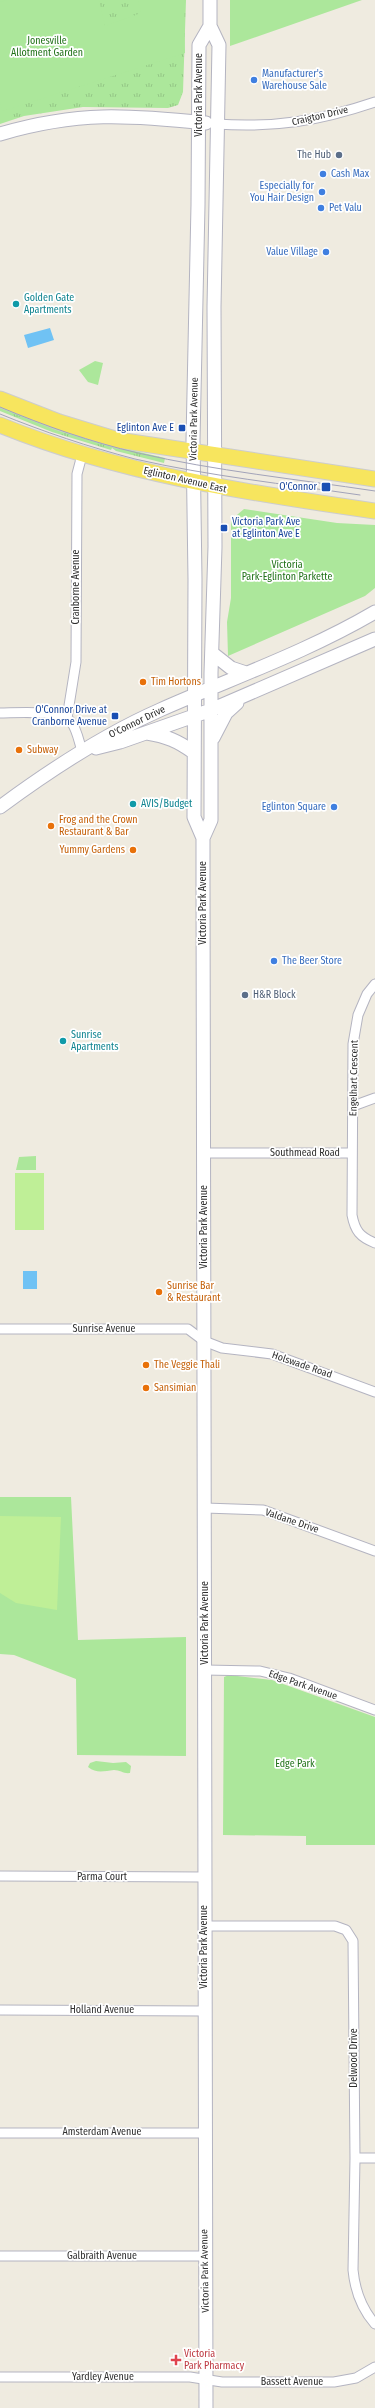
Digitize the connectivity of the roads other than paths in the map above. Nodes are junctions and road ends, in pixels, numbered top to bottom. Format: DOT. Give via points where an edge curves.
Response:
graph roads {
  1 [pos="210,0"];
  2 [pos="210,26"];
  3 [pos="375,102"];
  4 [pos="199,122"];
  5 [pos="216,124"];
  6 [pos="0,134"];
  7 [pos="0,398"];
  8 [pos="0,425"];
  9 [pos="192,452"];
  10 [pos="82,455"];
  11 [pos="215,455"];
  12 [pos="375,479"];
  13 [pos="194,482"];
  14 [pos="215,487"];
  15 [pos="375,511"];
  16 [pos="375,612"];
  17 [pos="375,639"];
  18 [pos="212,653"];
  19 [pos="246,673"];
  20 [pos="212,689"];
  21 [pos="194,695"];
  22 [pos="246,696"];
  23 [pos="211,710"];
  24 [pos="0,713"];
  25 [pos="194,717"];
  26 [pos="67,718"];
  27 [pos="144,733"];
  28 [pos="211,742"];
  29 [pos="82,751"];
  30 [pos="194,752"];
  31 [pos="0,807"];
  32 [pos="203,838"];
  33 [pos="375,984"];
  34 [pos="375,1098"];
  35 [pos="353,1106"];
  36 [pos="203,1153"];
  37 [pos="352,1153"];
  38 [pos="375,1243"];
  39 [pos="0,1328"];
  40 [pos="204,1341"];
  41 [pos="375,1392"];
  42 [pos="205,1508"];
  43 [pos="375,1551"];
  44 [pos="206,1670"];
  45 [pos="375,1710"];
  46 [pos="0,1876"];
  47 [pos="204,1877"];
  48 [pos="205,1926"];
  49 [pos="0,2010"];
  50 [pos="204,2011"];
  51 [pos="0,2133"];
  52 [pos="204,2133"];
  53 [pos="355,2158"];
  54 [pos="375,2158"];
  55 [pos="0,2256"];
  56 [pos="205,2256"];
  57 [pos="375,2324"];
  58 [pos="375,2367"];
  59 [pos="0,2377"];
  60 [pos="206,2380"];
  61 [pos="206,2408"];
  1 -- 2 [label="main road, Victoria Park Avenue"];
  2 -- 4 [label="main road, Victoria Park Avenue" via="199,45"];
  2 -- 5 [label="main road, Victoria Park Avenue" via="219,44"];
  3 -- 5 [label="street, Craigton Drive" via="336,115 303,122"];
  4 -- 5 [label="main road"];
  4 -- 6 [label="main road" via="132,115 86,116 58,119"];
  4 -- 9 [label="main road, Victoria Park Avenue"];
  5 -- 11 [label="main road, Victoria Park Avenue"];
  7 -- 9 [label="main road" via="60,422 118,440"];
  8 -- 10 [label="main road, Eglinton Avenue East"];
  9 -- 11 [label="main road"];
  9 -- 13 [label="main road, Victoria Park Avenue"];
  10 -- 13 [label="main road, Eglinton Avenue East"];
  10 -- 26 [label="street, Cranborne Avenue" via="77,474 76,662"];
  11 -- 12 [label="main road"];
  11 -- 14 [label="main road, Victoria Park Avenue"];
  13 -- 14 [label="main road, Eglinton Avenue East"];
  13 -- 21 [label="main road, Victoria Park Avenue"];
  14 -- 15 [label="main road, Eglinton Avenue East"];
  14 -- 18 [label="main road, Victoria Park Avenue"];
  16 -- 19 [label="main road"];
  17 -- 22 [label="main road"];
  18 -- 19 [label="main road" via="231,668"];
  18 -- 20 [label="main road, Victoria Park Avenue"];
  19 -- 20 [label="main road"];
  20 -- 21 [label="main road"];
  20 -- 23 [label="main road, Victoria Park Avenue"];
  21 -- 25 [label="main road, Victoria Park Avenue"];
  21 -- 29 [label="main road, O'Connor Drive" via="118,730"];
  22 -- 23 [label="main road"];
  22 -- 28 [label="main road" via="226,713"];
  23 -- 25 [label="main road"];
  23 -- 28 [label="main road, Victoria Park Avenue"];
  24 -- 26 [label="street" via="49,714"];
  25 -- 27 [label="main road, O'Connor Drive"];
  25 -- 30 [label="main road, Victoria Park Avenue"];
  26 -- 29 [label="street" via="75,730"];
  27 -- 29 [label="main road, O'Connor Drive"];
  27 -- 30 [label="main road" via="165,735"];
  28 -- 32 [label="main road, Victoria Park Avenue" via="211,820"];
  29 -- 31 [label="main road, O'Connor Drive"];
  30 -- 32 [label="main road, Victoria Park Avenue" via="194,817"];
  32 -- 36 [label="main road, Victoria Park Avenue"];
  33 -- 35 [label="street, Engelhart Crescent" via="367,994 358,1015 353,1044"];
  34 -- 35 [label="street"];
  35 -- 37 [label="street, Engelhart Crescent"];
  36 -- 37 [label="street, Southmead Road"];
  36 -- 40 [label="main road, Victoria Park Avenue"];
  37 -- 38 [label="street, Southmead Road" via="354,1229 364,1239"];
  39 -- 40 [label="street, Sunrise Avenue" via="188,1329"];
  40 -- 41 [label="street, Holswade Road" via="222,1348 272,1354"];
  40 -- 42 [label="main road, Victoria Park Avenue"];
  42 -- 43 [label="street, Valdane Drive" via="263,1510"];
  42 -- 44 [label="main road, Victoria Park Avenue"];
  44 -- 45 [label="street, Edge Park Avenue" via="260,1671 289,1678"];
  44 -- 47 [label="main road, Victoria Park Avenue"];
  46 -- 47 [label="street, Parma Court"];
  47 -- 48 [label="main road, Victoria Park Avenue"];
  48 -- 50 [label="main road, Victoria Park Avenue"];
  48 -- 53 [label="street, Delwood Drive" via="335,1926 346,1930 350,1936 353,1947"];
  49 -- 50 [label="street, Holland Avenue"];
  50 -- 52 [label="main road, Victoria Park Avenue"];
  51 -- 52 [label="street, Amsterdam Avenue"];
  52 -- 56 [label="main road, Victoria Park Avenue"];
  53 -- 54 [label="street"];
  53 -- 57 [label="street, Delwood Drive" via="354,2283 362,2308"];
  55 -- 56 [label="street, Galbraith Avenue"];
  56 -- 60 [label="main road, Victoria Park Avenue"];
  58 -- 60 [label="street, Bassett Avenue" via="356,2378 340,2381"];
  59 -- 60 [label="street, Yardley Avenue" via="190,2377"];
  60 -- 61 [label="main road, Victoria Park Avenue"];
}
